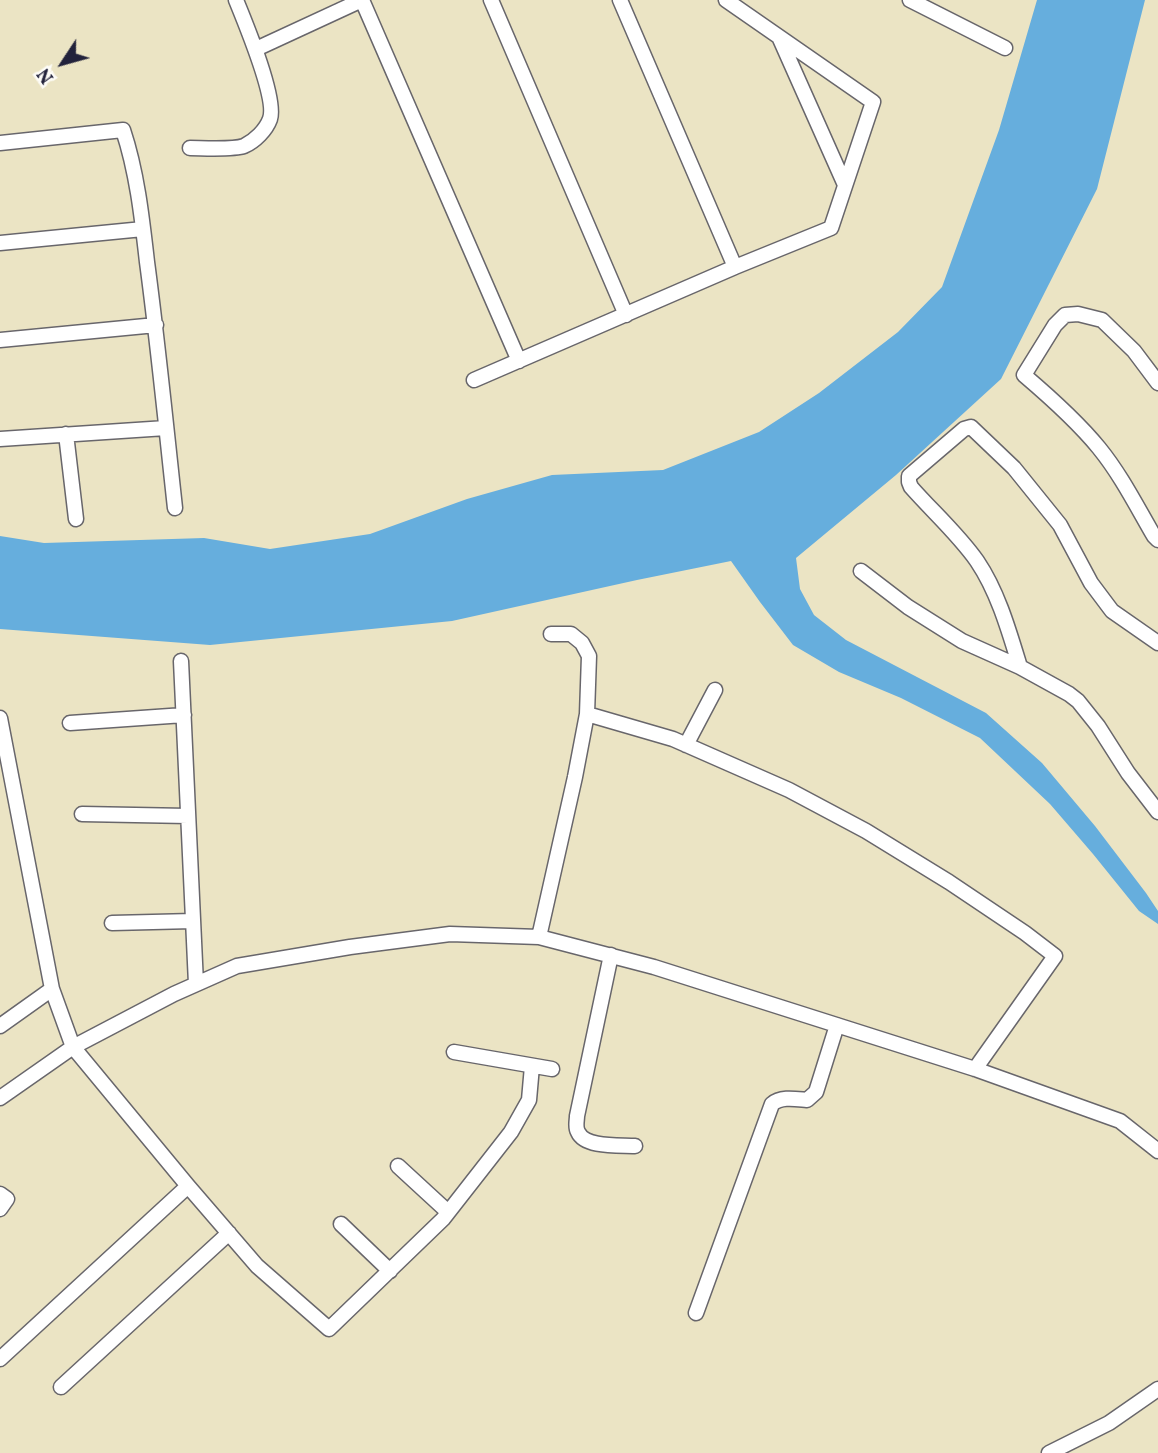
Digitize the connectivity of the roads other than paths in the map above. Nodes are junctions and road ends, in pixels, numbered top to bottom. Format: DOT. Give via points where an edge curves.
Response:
graph roads {
  1 [pos="236,0"];
  2 [pos="362,0"];
  3 [pos="491,0"];
  4 [pos="620,0"];
  5 [pos="726,0"];
  6 [pos="910,0"];
  7 [pos="780,38"];
  8 [pos="1005,48"];
  9 [pos="256,49"];
  10 [pos="0,143"];
  11 [pos="190,148"];
  12 [pos="845,185"];
  13 [pos="143,229"];
  14 [pos="0,243"];
  15 [pos="735,267"];
  16 [pos="626,315"];
  17 [pos="156,326"];
  18 [pos="0,340"];
  19 [pos="519,361"];
  20 [pos="474,380"];
  21 [pos="1158,383"];
  22 [pos="166,428"];
  23 [pos="66,434"];
  24 [pos="0,439"];
  25 [pos="175,508"];
  26 [pos="76,519"];
  27 [pos="1158,540"];
  28 [pos="861,571"];
  29 [pos="551,634"];
  30 [pos="1158,643"];
  31 [pos="181,661"];
  32 [pos="1020,667"];
  33 [pos="715,690"];
  34 [pos="587,714"];
  35 [pos="184,715"];
  36 [pos="0,718"];
  37 [pos="70,723"];
  38 [pos="686,745"];
  39 [pos="1158,812"];
  40 [pos="82,814"];
  41 [pos="188,816"];
  42 [pos="192,921"];
  43 [pos="111,922"];
  44 [pos="538,937"];
  45 [pos="611,955"];
  46 [pos="195,984"];
  47 [pos="52,989"];
  48 [pos="836,1025"];
  49 [pos="0,1026"];
  50 [pos="73,1047"];
  51 [pos="454,1052"];
  52 [pos="532,1066"];
  53 [pos="552,1069"];
  54 [pos="975,1069"];
  55 [pos="0,1098"];
  56 [pos="635,1146"];
  57 [pos="1158,1151"];
  58 [pos="398,1166"];
  59 [pos="188,1186"];
  60 [pos="0,1194"];
  61 [pos="0,1209"];
  62 [pos="448,1212"];
  63 [pos="341,1224"];
  64 [pos="229,1233"];
  65 [pos="390,1271"];
  66 [pos="696,1312"];
  67 [pos="0,1359"];
  68 [pos="61,1387"];
  69 [pos="1158,1389"];
  70 [pos="1049,1453"];
  1 -- 9 [label="street"];
  2 -- 9 [label="street"];
  2 -- 19 [label="street"];
  3 -- 16 [label="street"];
  4 -- 15 [label="street"];
  5 -- 7 [label="street"];
  6 -- 8 [label="street"];
  7 -- 12 [label="street"];
  7 -- 12 [label="street" via="873,102"];
  9 -- 11 [label="street" via="271,117 261,134 242,146"];
  10 -- 13 [label="street" via="123,130"];
  12 -- 15 [label="street" via="831,228"];
  13 -- 14 [label="street"];
  13 -- 17 [label="street"];
  15 -- 16 [label="street"];
  16 -- 19 [label="street"];
  17 -- 18 [label="street"];
  17 -- 22 [label="street"];
  19 -- 20 [label="street"];
  21 -- 27 [label="street" via="1102,320 1079,314 1065,314 1055,325 1024,375 1100,449"];
  22 -- 23 [label="street"];
  22 -- 25 [label="street"];
  23 -- 24 [label="street"];
  23 -- 26 [label="street"];
  28 -- 32 [label="street" via="962,641"];
  29 -- 34 [label="street" via="571,634 589,656"];
  30 -- 32 [label="street" via="1112,611 1060,525 1014,468 971,427 909,475 909,482 987,577"];
  31 -- 35 [label="street"];
  32 -- 39 [label="street" via="1079,701"];
  33 -- 38 [label="street"];
  34 -- 38 [label="street"];
  34 -- 44 [label="street"];
  35 -- 37 [label="street"];
  35 -- 41 [label="street"];
  36 -- 47 [label="street"];
  38 -- 54 [label="street" via="789,790 866,831 1055,957"];
  40 -- 41 [label="street"];
  41 -- 42 [label="street"];
  42 -- 43 [label="street"];
  42 -- 46 [label="street"];
  44 -- 45 [label="street"];
  44 -- 46 [label="street" via="450,934 350,947 237,966"];
  45 -- 48 [label="street"];
  45 -- 56 [label="street" via="576,1129 590,1143"];
  46 -- 50 [label="street"];
  47 -- 49 [label="street"];
  47 -- 50 [label="street"];
  48 -- 54 [label="street"];
  48 -- 66 [label="street" via="816,1092 807,1100 776,1100 772,1104"];
  50 -- 55 [label="street"];
  50 -- 59 [label="street"];
  51 -- 52 [label="street"];
  52 -- 53 [label="street"];
  52 -- 62 [label="street" via="528,1100 511,1132"];
  54 -- 57 [label="street" via="1120,1121"];
  58 -- 62 [label="street"];
  59 -- 64 [label="street"];
  59 -- 67 [label="street"];
  60 -- 61 [label="street" via="7,1199"];
  62 -- 65 [label="street"];
  63 -- 65 [label="street"];
  64 -- 65 [label="street" via="257,1266 329,1329"];
  64 -- 68 [label="street"];
  69 -- 70 [label="street" via="1109,1423"];
}
